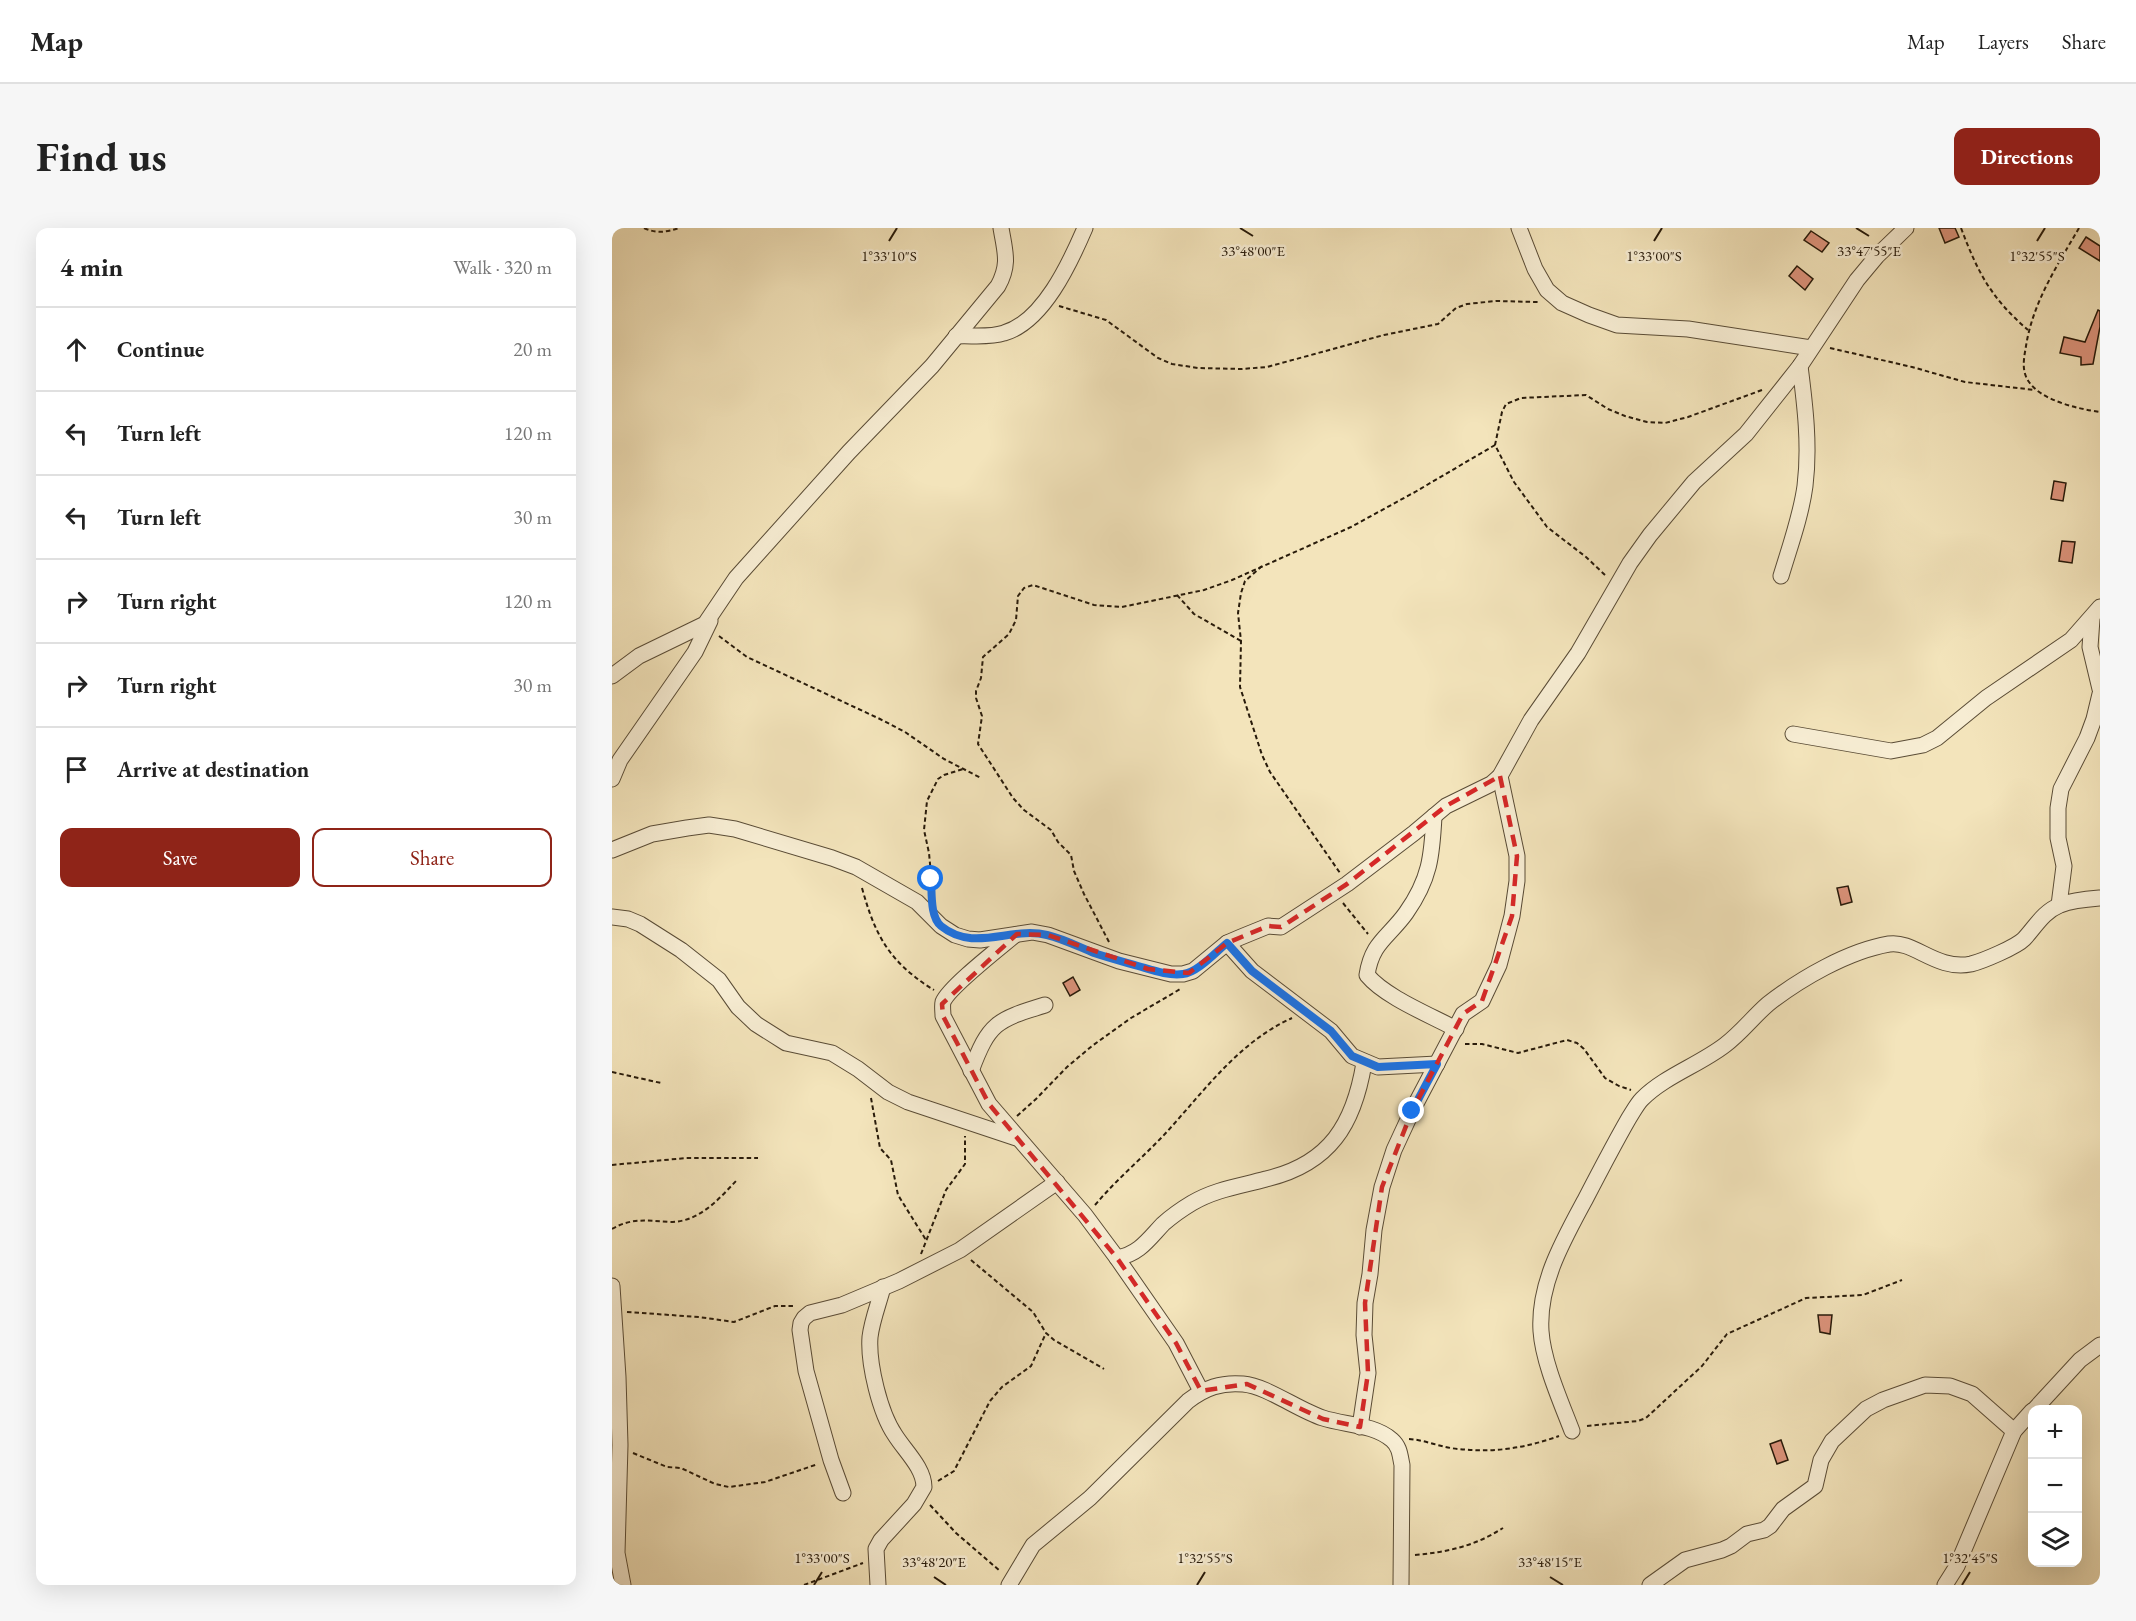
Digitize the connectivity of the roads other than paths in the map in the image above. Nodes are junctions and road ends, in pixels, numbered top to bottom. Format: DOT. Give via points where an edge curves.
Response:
graph roads {
  1 [pos="1001,228"];
  2 [pos="1085,228"];
  3 [pos="1519,228"];
  4 [pos="1906,228"];
  5 [pos="956,336"];
  6 [pos="1811,348"];
  7 [pos="1800,366"];
  8 [pos="1781,576"];
  9 [pos="2096,613"];
  10 [pos="711,619"];
  11 [pos="612,676"];
  12 [pos="2100,689"];
  13 [pos="2100,694"];
  14 [pos="1793,734"];
  15 [pos="1500,776"];
  16 [pos="612,779"];
  17 [pos="1434,816"];
  18 [pos="612,850"];
  19 [pos="2100,898"];
  20 [pos="2059,905"];
  21 [pos="612,917"];
  22 [pos="1017,934"];
  23 [pos="1227,943"];
  24 [pos="1045,1005"];
  25 [pos="1456,1029"];
  26 [pos="1365,1063"];
  27 [pos="1437,1064"];
  28 [pos="970,1071"];
  29 [pos="1011,1132"];
  30 [pos="1057,1182"];
  31 [pos="1117,1258"];
  32 [pos="612,1286"];
  33 [pos="884,1287"];
  34 [pos="2100,1345"];
  35 [pos="1202,1391"];
  36 [pos="2038,1405"];
  37 [pos="2028,1416"];
  38 [pos="1360,1427"];
  39 [pos="1572,1431"];
  40 [pos="2014,1431"];
  41 [pos="843,1493"];
  42 [pos="1010,1583"];
  43 [pos="623,1585"];
  44 [pos="878,1585"];
  45 [pos="1401,1585"];
  46 [pos="1650,1585"];
  47 [pos="1945,1585"];
  1 -- 5 [label="street" via="1006,272"];
  2 -- 5 [label="street" via="1065,271 1044,302 1020,326 1003,334"];
  3 -- 6 [label="street" via="1535,270 1547,290 1562,303 1617,325 1688,329"];
  4 -- 6 [label="street" via="1857,280"];
  5 -- 10 [label="street" via="736,578"];
  6 -- 7 [label="street"];
  7 -- 8 [label="street" via="1806,420 1805,486"];
  7 -- 15 [label="street" via="1746,434 1695,482 1637,554 1578,653 1531,720"];
  9 -- 12 [label="street" via="2090,647"];
  9 -- 14 [label="street" via="2053,654 1923,745 1891,751"];
  10 -- 11 [label="street" via="639,656"];
  10 -- 16 [label="street" via="695,652 620,760"];
  13 -- 20 [label="street" via="2091,728 2061,789 2058,838 2064,866"];
  15 -- 17 [label="street"];
  15 -- 25 [label="street" via="1517,856 1512,916 1499,965 1482,1001 1463,1014"];
  17 -- 23 [label="street" via="1347,884 1281,927 1268,926"];
  17 -- 25 [label="street" via="1433,850 1427,872 1407,911 1377,945 1367,975"];
  18 -- 22 [label="street" via="652,834 709,825 735,829 856,867 917,902 955,935 980,940"];
  19 -- 20 [label="street"];
  20 -- 39 [label="street" via="2040,919 2022,941 1972,964 1937,961 1893,944 1815,973 1767,1005 1724,1046 1641,1100 1564,1237 1543,1302 1541,1331"];
  21 -- 29 [label="street" via="640,924 708,970 744,1013 786,1043 832,1053 908,1102"];
  22 -- 23 [label="street" via="1048,935 1119,961 1183,974 1193,971"];
  22 -- 28 [label="street" via="948,994 942,1004 943,1016"];
  23 -- 26 [label="street" via="1252,971 1331,1031 1352,1056"];
  24 -- 28 [label="street" via="995,1026 987,1034"];
  25 -- 27 [label="street"];
  26 -- 27 [label="street" via="1378,1067"];
  26 -- 31 [label="street" via="1360,1090 1335,1141 1281,1176 1216,1191 1194,1202 1165,1223 1142,1248"];
  27 -- 38 [label="street" via="1394,1150 1382,1187 1365,1303 1368,1373"];
  28 -- 29 [label="street"];
  29 -- 30 [label="street"];
  30 -- 31 [label="street"];
  30 -- 33 [label="street" via="960,1250"];
  31 -- 35 [label="street" via="1176,1343"];
  32 -- 43 [label="street" via="620,1445 617,1553"];
  33 -- 41 [label="street" via="842,1305 810,1313 801,1323 806,1371"];
  33 -- 44 [label="street" via="870,1336 874,1374 892,1432 924,1479 922,1491 876,1549"];
  34 -- 36 [label="street" via="2080,1360"];
  35 -- 38 [label="street" via="1216,1385 1246,1384 1323,1419"];
  35 -- 42 [label="street" via="1090,1498 1033,1545"];
  37 -- 40 [label="street"];
  38 -- 45 [label="street" via="1391,1439 1399,1448"];
  40 -- 46 [label="street" via="1972,1394 1950,1386 1925,1385 1883,1400 1866,1409 1832,1441 1821,1460 1815,1486 1790,1504 1770,1526 1747,1534 1722,1550 1685,1560"];
  40 -- 47 [label="street" via="1957,1566"];
}
